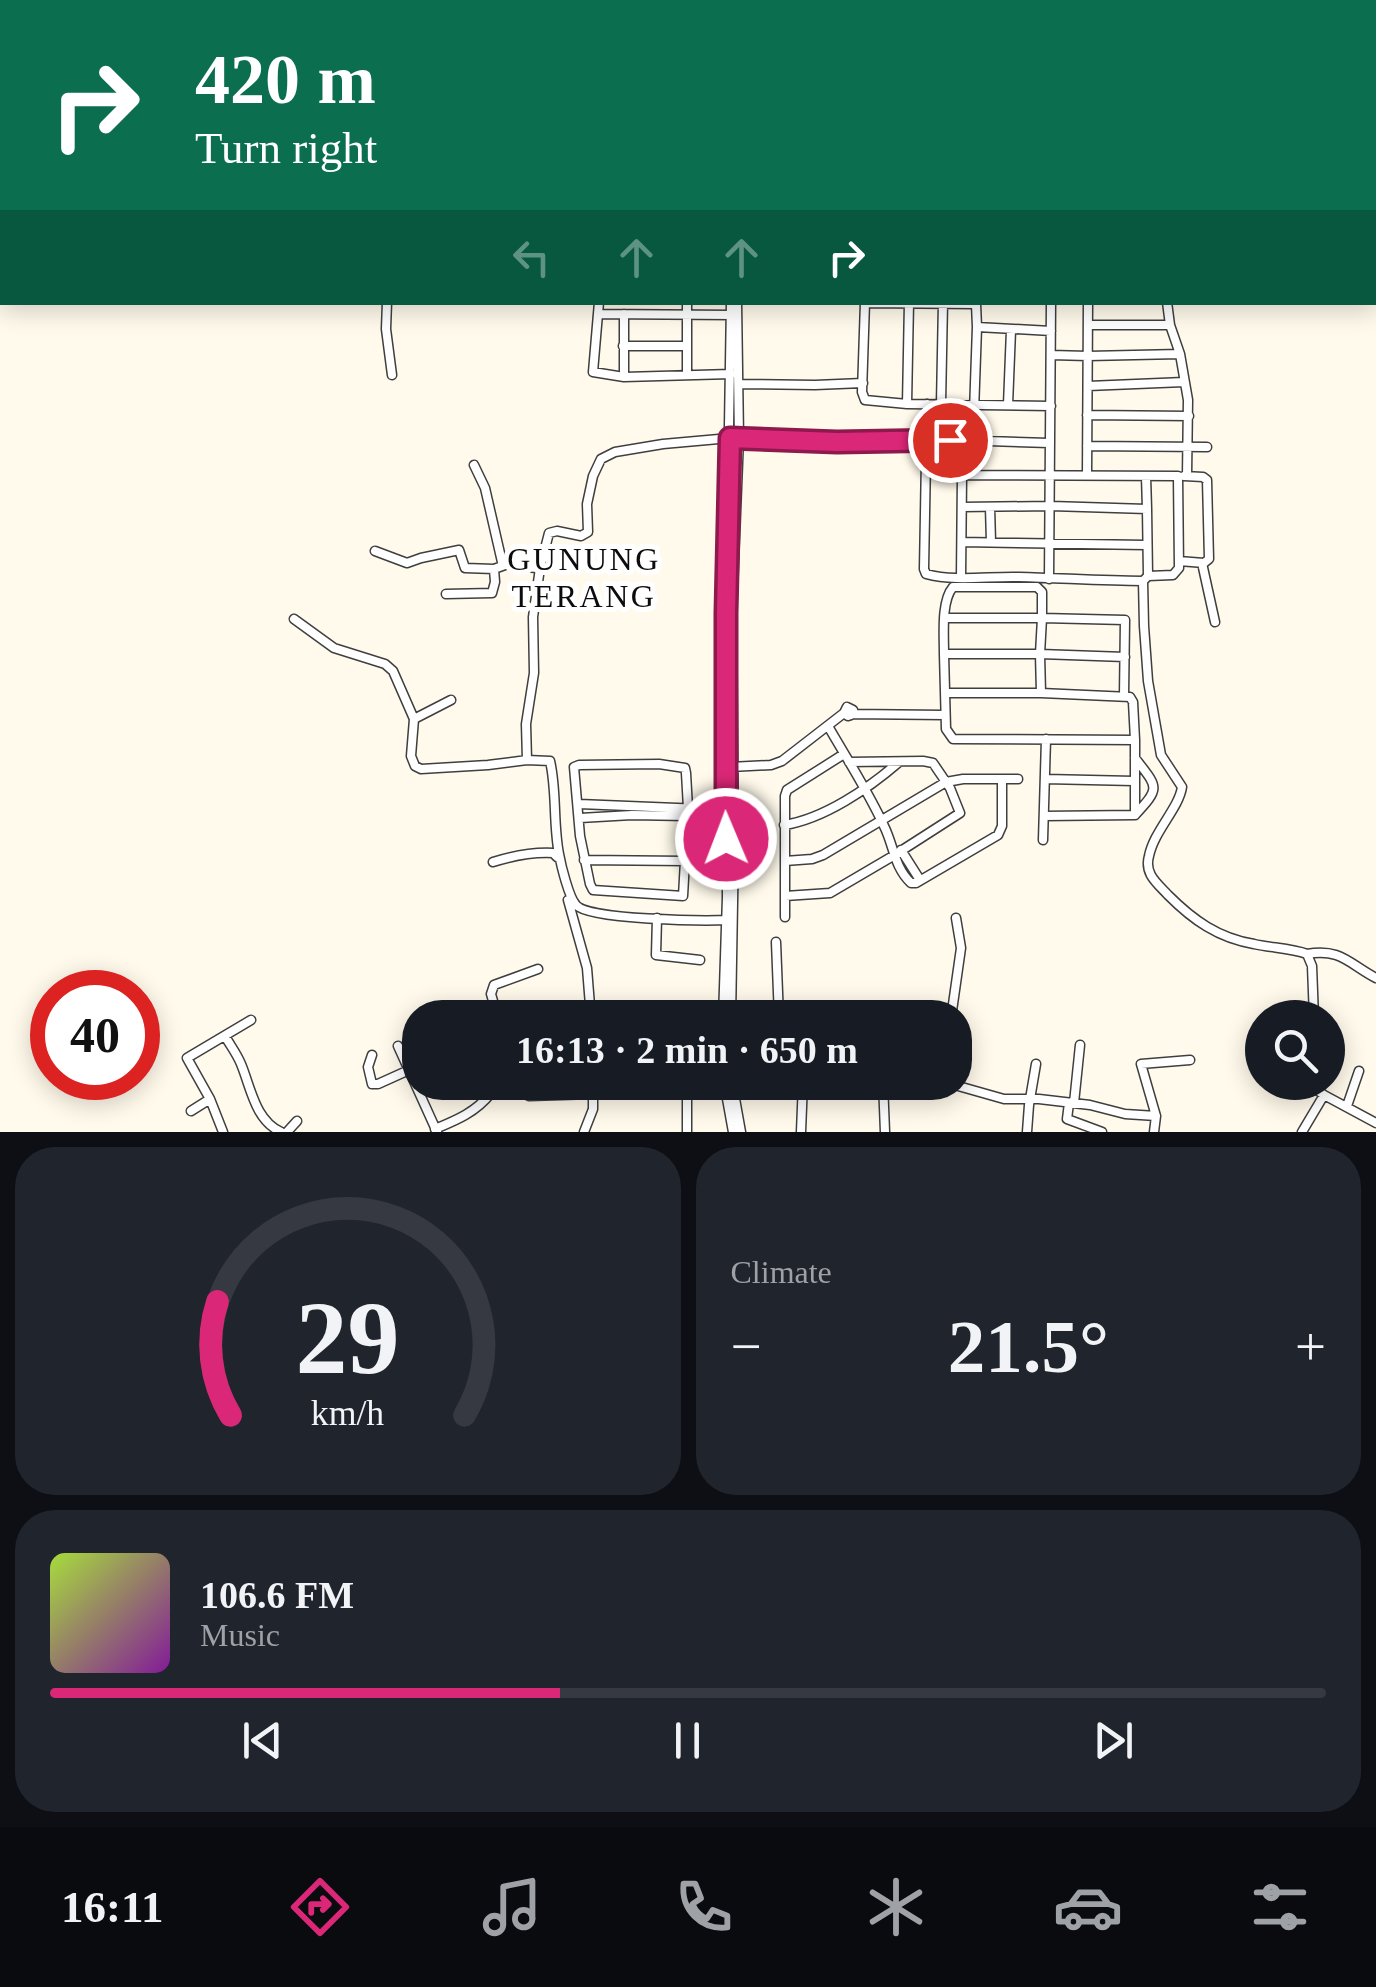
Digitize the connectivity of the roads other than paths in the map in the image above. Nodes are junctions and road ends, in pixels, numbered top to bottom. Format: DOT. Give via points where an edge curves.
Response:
graph roads {
  1 [pos="551,0"];
  2 [pos="564,0"];
  3 [pos="386,305"];
  4 [pos="599,305"];
  5 [pos="688,305"];
  6 [pos="734,305"];
  7 [pos="865,305"];
  8 [pos="909,305"];
  9 [pos="943,305"];
  10 [pos="976,305"];
  11 [pos="1051,305"];
  12 [pos="1088,305"];
  13 [pos="1167,305"];
  14 [pos="598,314"];
  15 [pos="624,314"];
  16 [pos="688,314"];
  17 [pos="734,315"];
  18 [pos="1089,325"];
  19 [pos="1170,326"];
  20 [pos="977,327"];
  21 [pos="1011,330"];
  22 [pos="1051,331"];
  23 [pos="623,346"];
  24 [pos="688,346"];
  25 [pos="1180,354"];
  26 [pos="1051,355"];
  27 [pos="1088,356"];
  28 [pos="687,374"];
  29 [pos="731,374"];
  30 [pos="392,375"];
  31 [pos="624,377"];
  32 [pos="1184,382"];
  33 [pos="863,383"];
  34 [pos="738,384"];
  35 [pos="1088,386"];
  36 [pos="907,404"];
  37 [pos="926,404"];
  38 [pos="941,404"];
  39 [pos="975,404"];
  40 [pos="1008,405"];
  41 [pos="1051,406"];
  42 [pos="1087,415"];
  43 [pos="1189,416"];
  44 [pos="734,438"];
  45 [pos="927,439"];
  46 [pos="973,440"];
  47 [pos="1049,443"];
  48 [pos="1087,446"];
  49 [pos="1188,447"];
  50 [pos="1207,447"];
  51 [pos="474,465"];
  52 [pos="926,471"];
  53 [pos="1050,474"];
  54 [pos="962,475"];
  55 [pos="1087,475"];
  56 [pos="1146,476"];
  57 [pos="1183,476"];
  58 [pos="1050,506"];
  59 [pos="962,507"];
  60 [pos="990,508"];
  61 [pos="1147,510"];
  62 [pos="962,542"];
  63 [pos="991,542"];
  64 [pos="1050,542"];
  65 [pos="1146,545"];
  66 [pos="375,551"];
  67 [pos="1178,560"];
  68 [pos="1202,563"];
  69 [pos="505,565"];
  70 [pos="494,568"];
  71 [pos="540,568"];
  72 [pos="961,578"];
  73 [pos="1146,578"];
  74 [pos="1048,579"];
  75 [pos="446,594"];
  76 [pos="946,618"];
  77 [pos="1042,618"];
  78 [pos="294,619"];
  79 [pos="1215,622"];
  80 [pos="944,654"];
  81 [pos="1040,654"];
  82 [pos="1125,657"];
  83 [pos="945,693"];
  84 [pos="1041,693"];
  85 [pos="1124,696"];
  86 [pos="451,700"];
  87 [pos="945,715"];
  88 [pos="414,719"];
  89 [pos="828,726"];
  90 [pos="1046,739"];
  91 [pos="1135,740"];
  92 [pos="846,758"];
  93 [pos="1135,758"];
  94 [pos="527,760"];
  95 [pos="899,762"];
  96 [pos="729,767"];
  97 [pos="1018,779"];
  98 [pos="1045,779"];
  99 [pos="1002,780"];
  100 [pos="1134,781"];
  101 [pos="946,782"];
  102 [pos="864,788"];
  103 [pos="579,804"];
  104 [pos="632,810"];
  105 [pos="726,810"];
  106 [pos="687,812"];
  107 [pos="1044,816"];
  108 [pos="1135,816"];
  109 [pos="580,818"];
  110 [pos="882,820"];
  111 [pos="784,826"];
  112 [pos="1043,840"];
  113 [pos="896,851"];
  114 [pos="584,860"];
  115 [pos="686,860"];
  116 [pos="784,861"];
  117 [pos="493,862"];
  118 [pos="784,896"];
  119 [pos="785,917"];
  120 [pos="657,918"];
  121 [pos="956,918"];
  122 [pos="729,920"];
  123 [pos="776,942"];
  124 [pos="1307,954"];
  125 [pos="700,960"];
  126 [pos="538,968"];
  127 [pos="1376,978"];
  128 [pos="492,1000"];
  129 [pos="589,1000"];
  130 [pos="724,1000"];
  131 [pos="731,1000"];
  132 [pos="778,1000"];
  133 [pos="954,1000"];
  134 [pos="1313,1000"];
  135 [pos="251,1020"];
  136 [pos="224,1036"];
  137 [pos="1080,1045"];
  138 [pos="398,1046"];
  139 [pos="402,1052"];
  140 [pos="372,1055"];
  141 [pos="1190,1060"];
  142 [pos="1036,1064"];
  143 [pos="1359,1070"];
  144 [pos="402,1076"];
  145 [pos="972,1090"];
  146 [pos="210,1100"];
  147 [pos="425,1100"];
  148 [pos="485,1100"];
  149 [pos="593,1100"];
  150 [pos="687,1100"];
  151 [pos="729,1100"];
  152 [pos="733,1100"];
  153 [pos="802,1100"];
  154 [pos="884,1100"];
  155 [pos="1321,1100"];
  156 [pos="1334,1100"];
  157 [pos="1029,1101"];
  158 [pos="1072,1103"];
  159 [pos="1347,1106"];
  160 [pos="191,1112"];
  161 [pos="1156,1116"];
  162 [pos="734,1117"];
  163 [pos="298,1121"];
  164 [pos="1376,1122"];
  165 [pos="436,1130"];
  166 [pos="222,1132"];
  167 [pos="284,1132"];
  168 [pos="584,1132"];
  169 [pos="677,1132"];
  170 [pos="687,1132"];
  171 [pos="733,1132"];
  172 [pos="741,1132"];
  173 [pos="801,1132"];
  174 [pos="885,1132"];
  175 [pos="1027,1132"];
  176 [pos="1102,1132"];
  177 [pos="1154,1132"];
  178 [pos="1302,1132"];
  1 -- 2 [label="street"];
  3 -- 30 [label="street"];
  4 -- 14 [label="street"];
  5 -- 16 [label="street"];
  6 -- 17 [label="street"];
  7 -- 33 [label="street"];
  8 -- 36 [label="street"];
  9 -- 38 [label="street"];
  10 -- 20 [label="street"];
  11 -- 22 [label="street"];
  12 -- 18 [label="street"];
  13 -- 19 [label="street"];
  14 -- 15 [label="street"];
  14 -- 31 [label="street" via="593,372"];
  15 -- 16 [label="street"];
  15 -- 23 [label="street"];
  16 -- 17 [label="street"];
  16 -- 24 [label="street"];
  17 -- 29 [label="street"];
  17 -- 34 [label="street"];
  18 -- 19 [label="street"];
  18 -- 27 [label="street"];
  19 -- 25 [label="street"];
  20 -- 21 [label="street"];
  20 -- 39 [label="street"];
  21 -- 22 [label="street"];
  21 -- 40 [label="street"];
  22 -- 26 [label="street"];
  23 -- 24 [label="street"];
  23 -- 31 [label="street"];
  24 -- 28 [label="street"];
  25 -- 27 [label="street"];
  25 -- 32 [label="street"];
  26 -- 27 [label="street"];
  26 -- 41 [label="street"];
  27 -- 35 [label="street"];
  28 -- 29 [label="street"];
  28 -- 31 [label="street"];
  29 -- 44 [label="street"];
  32 -- 35 [label="street"];
  32 -- 43 [label="street"];
  33 -- 34 [label="street"];
  33 -- 36 [label="street" via="865,400"];
  34 -- 44 [label="street"];
  35 -- 42 [label="street"];
  36 -- 37 [label="street"];
  37 -- 38 [label="street"];
  37 -- 45 [label="street"];
  38 -- 39 [label="street"];
  39 -- 40 [label="street"];
  39 -- 46 [label="street"];
  40 -- 41 [label="street"];
  41 -- 47 [label="street"];
  42 -- 43 [label="street"];
  42 -- 48 [label="street"];
  43 -- 49 [label="street"];
  44 -- 45 [label="street"];
  44 -- 71 [label="street" via="663,444 601,459 587,504 588,532 550,533"];
  44 -- 96 [label="street"];
  45 -- 46 [label="street"];
  45 -- 52 [label="street"];
  46 -- 47 [label="street"];
  47 -- 53 [label="street"];
  48 -- 49 [label="street"];
  48 -- 55 [label="street"];
  49 -- 50 [label="street"];
  49 -- 57 [label="street"];
  51 -- 69 [label="street"];
  52 -- 54 [label="street"];
  52 -- 72 [label="street" via="924,572"];
  53 -- 54 [label="street"];
  53 -- 55 [label="street"];
  53 -- 58 [label="street"];
  54 -- 59 [label="street"];
  55 -- 56 [label="street"];
  56 -- 57 [label="street"];
  56 -- 61 [label="street"];
  57 -- 67 [label="street"];
  57 -- 68 [label="street" via="1207,480 1209,559"];
  58 -- 60 [label="street"];
  58 -- 61 [label="street"];
  58 -- 64 [label="street"];
  59 -- 60 [label="street"];
  59 -- 62 [label="street"];
  60 -- 63 [label="street"];
  61 -- 65 [label="street"];
  62 -- 63 [label="street"];
  62 -- 72 [label="street"];
  63 -- 64 [label="street"];
  64 -- 65 [label="street"];
  64 -- 74 [label="street"];
  65 -- 73 [label="street"];
  66 -- 70 [label="street" via="407,563 459,550 465,568"];
  67 -- 68 [label="street"];
  67 -- 73 [label="street" via="1176,574"];
  68 -- 79 [label="street"];
  69 -- 70 [label="street"];
  69 -- 71 [label="street"];
  70 -- 75 [label="street" via="492,593"];
  71 -- 94 [label="street"];
  72 -- 74 [label="street"];
  73 -- 74 [label="street"];
  73 -- 124 [label="street" via="1148,680 1161,756 1182,787 1153,843 1150,874 1213,932"];
  76 -- 77 [label="street"];
  76 -- 77 [label="street" via="951,588 1028,587 1041,590"];
  76 -- 80 [label="street"];
  77 -- 81 [label="street"];
  77 -- 82 [label="street" via="1125,620"];
  78 -- 88 [label="street" via="334,648 385,664"];
  80 -- 81 [label="street"];
  80 -- 83 [label="street"];
  81 -- 82 [label="street"];
  81 -- 84 [label="street"];
  82 -- 85 [label="street"];
  83 -- 84 [label="street"];
  83 -- 87 [label="street"];
  84 -- 85 [label="street"];
  85 -- 91 [label="street" via="1133,702"];
  86 -- 88 [label="street"];
  87 -- 89 [label="street" via="848,713"];
  87 -- 90 [label="street" via="953,739"];
  88 -- 94 [label="street" via="415,766"];
  89 -- 92 [label="street"];
  89 -- 96 [label="street" via="782,762"];
  90 -- 91 [label="street"];
  90 -- 98 [label="street"];
  91 -- 93 [label="street"];
  92 -- 95 [label="street"];
  92 -- 102 [label="street"];
  92 -- 111 [label="street" via="787,790"];
  93 -- 100 [label="street"];
  93 -- 108 [label="street" via="1155,790"];
  94 -- 120 [label="street" via="551,764 559,853 576,905"];
  95 -- 101 [label="street" via="929,762"];
  95 -- 102 [label="street"];
  96 -- 105 [label="street"];
  96 -- 122 [label="street"];
  97 -- 99 [label="street"];
  98 -- 100 [label="street"];
  98 -- 107 [label="street"];
  99 -- 101 [label="street"];
  99 -- 113 [label="street" via="1000,832 920,880"];
  100 -- 108 [label="street"];
  101 -- 110 [label="street"];
  101 -- 113 [label="street" via="960,813"];
  102 -- 110 [label="street"];
  102 -- 111 [label="street" via="802,823"];
  103 -- 104 [label="street"];
  103 -- 106 [label="street" via="577,765 659,764 684,768"];
  103 -- 109 [label="street"];
  104 -- 106 [label="street"];
  104 -- 109 [label="street"];
  105 -- 106 [label="street"];
  105 -- 122 [label="street"];
  106 -- 115 [label="street"];
  107 -- 108 [label="street"];
  107 -- 112 [label="street"];
  109 -- 114 [label="street"];
  110 -- 113 [label="street"];
  110 -- 116 [label="street" via="823,855"];
  111 -- 116 [label="street"];
  113 -- 118 [label="street" via="830,893"];
  114 -- 115 [label="street"];
  114 -- 115 [label="street" via="596,891 683,896"];
  116 -- 118 [label="street"];
  117 -- 129 [label="street" via="556,854 587,968"];
  118 -- 119 [label="street"];
  120 -- 122 [label="street"];
  120 -- 125 [label="street" via="656,955"];
  121 -- 133 [label="street" via="961,937"];
  122 -- 130 [label="street"];
  122 -- 131 [label="street"];
  123 -- 132 [label="street"];
  124 -- 127 [label="street" via="1338,954"];
  124 -- 134 [label="street"];
  126 -- 128 [label="street" via="494,985"];
  135 -- 136 [label="street"];
  136 -- 146 [label="street" via="187,1058"];
  136 -- 167 [label="street" via="264,1119"];
  137 -- 158 [label="street"];
  138 -- 139 [label="street"];
  140 -- 144 [label="street" via="372,1084"];
  141 -- 161 [label="street" via="1141,1064"];
  142 -- 157 [label="street"];
  143 -- 159 [label="street"];
  145 -- 157 [label="street"];
  146 -- 160 [label="street"];
  146 -- 166 [label="street"];
  147 -- 165 [label="street"];
  148 -- 165 [label="street"];
  149 -- 168 [label="street"];
  150 -- 170 [label="street"];
  151 -- 162 [label="street"];
  152 -- 162 [label="street"];
  153 -- 173 [label="street"];
  154 -- 174 [label="street"];
  155 -- 178 [label="street"];
  156 -- 159 [label="street"];
  157 -- 158 [label="street"];
  157 -- 175 [label="street"];
  158 -- 161 [label="street"];
  158 -- 176 [label="street" via="1068,1119"];
  159 -- 164 [label="street"];
  161 -- 177 [label="street"];
  162 -- 171 [label="street"];
  162 -- 172 [label="street"];
  163 -- 167 [label="street"];
  169 -- 170 [label="street"];
}
